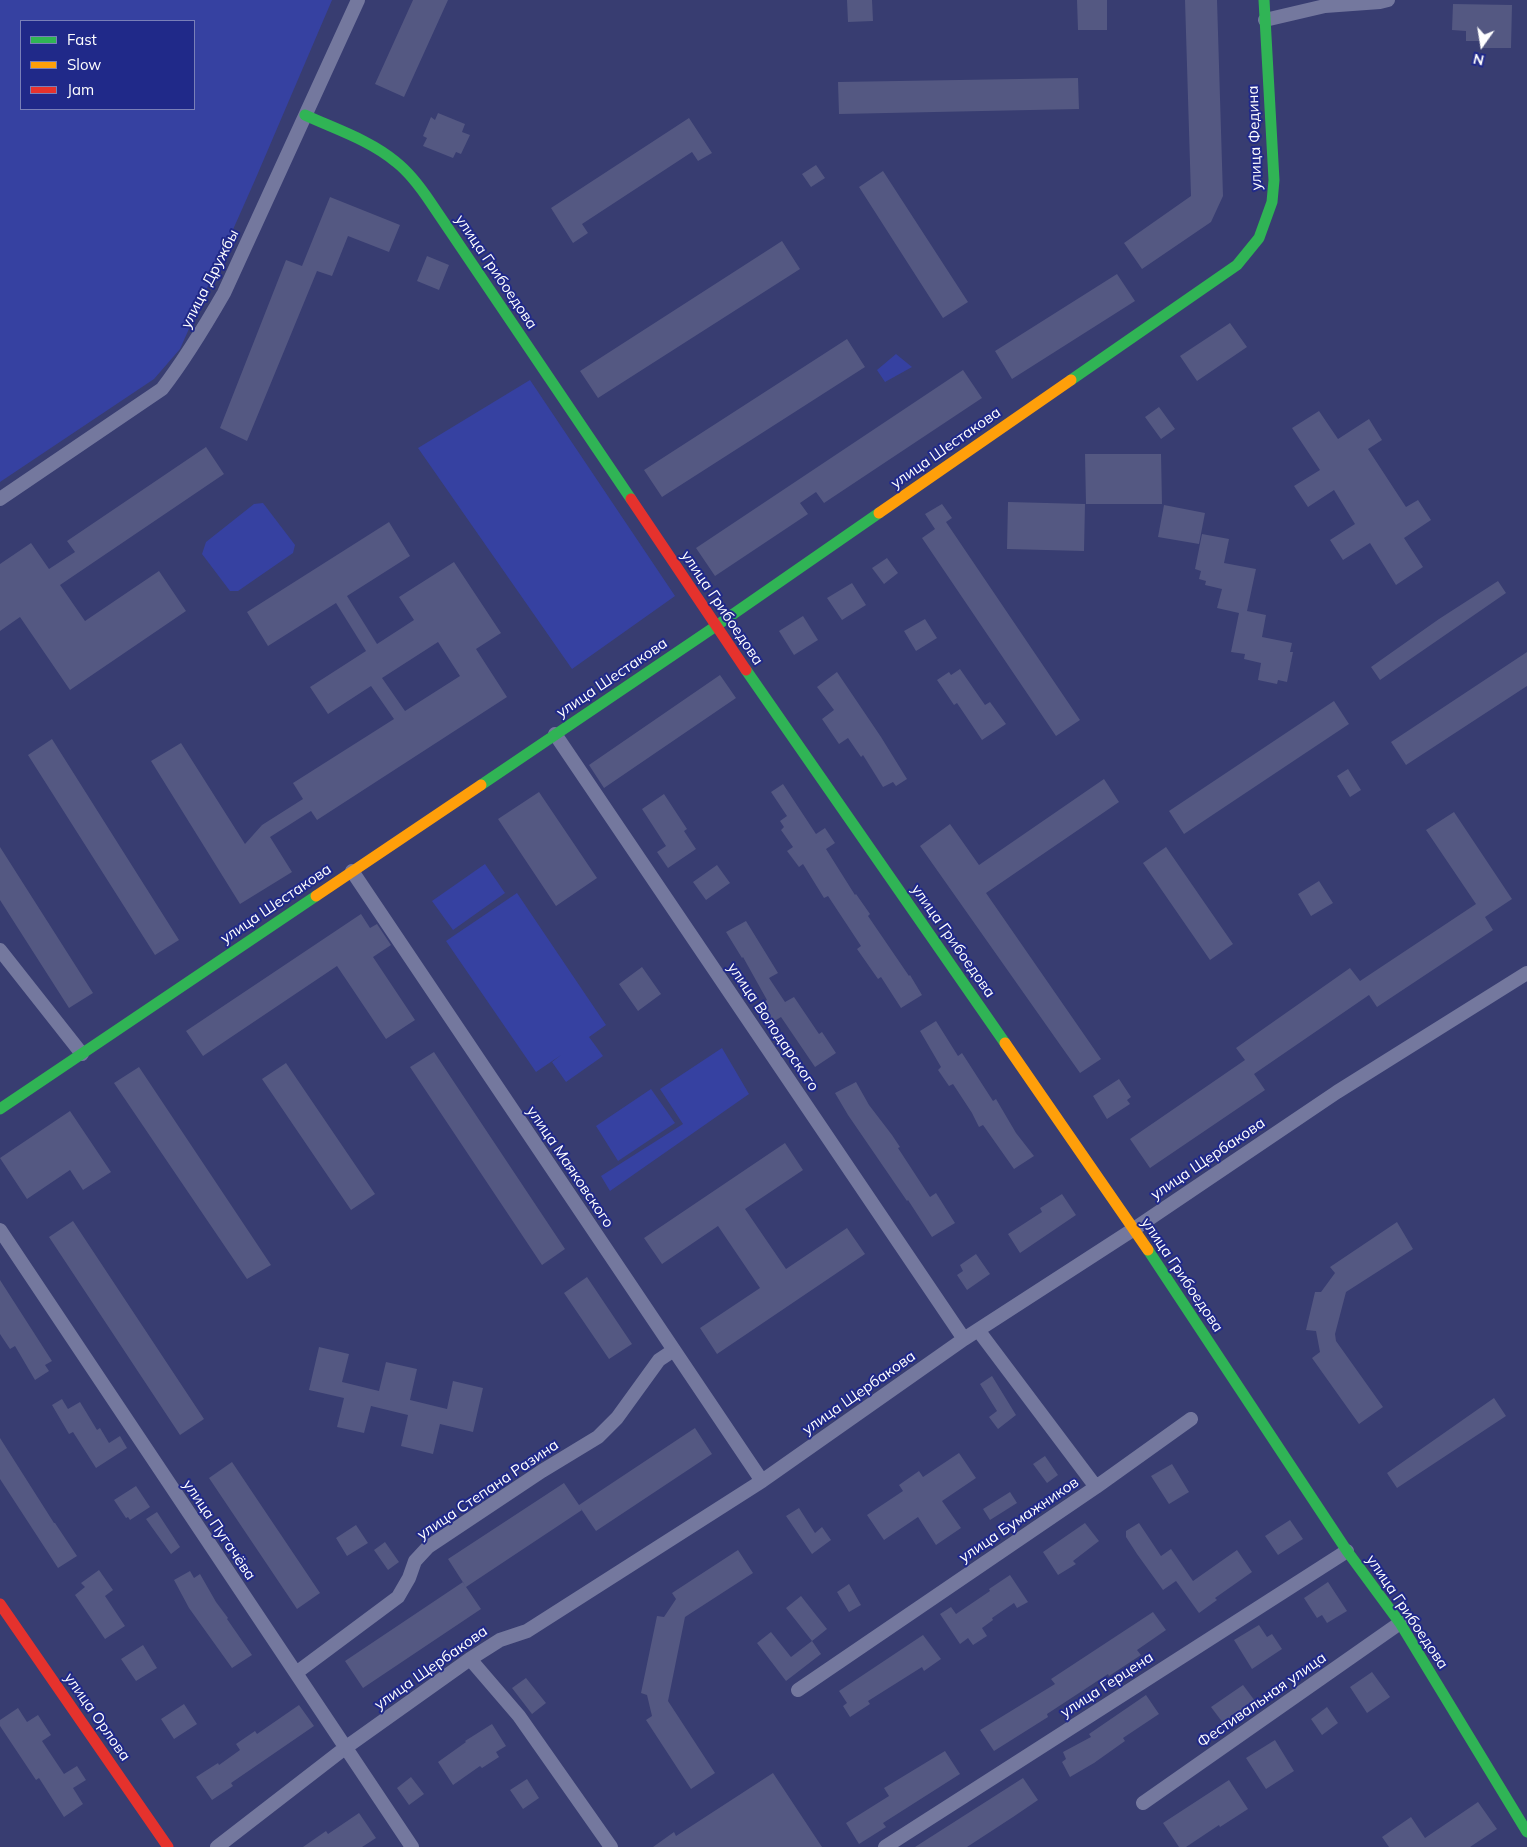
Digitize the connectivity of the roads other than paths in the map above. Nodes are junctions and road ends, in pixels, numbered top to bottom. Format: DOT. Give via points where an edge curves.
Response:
graph roads {
  1 [pos="358,0"];
  2 [pos="1264,0"];
  3 [pos="1388,0"];
  4 [pos="1265,20"];
  5 [pos="305,115"];
  6 [pos="1237,265"];
  7 [pos="0,499"];
  8 [pos="716,626"];
  9 [pos="555,734"];
  10 [pos="352,872"];
  11 [pos="0,950"];
  12 [pos="1527,973"];
  13 [pos="82,1054"];
  14 [pos="0,1109"];
  15 [pos="1134,1229"];
  16 [pos="0,1230"];
  17 [pos="978,1330"];
  18 [pos="964,1339"];
  19 [pos="674,1350"];
  20 [pos="1191,1419"];
  21 [pos="762,1481"];
  22 [pos="1096,1487"];
  23 [pos="1347,1551"];
  24 [pos="0,1604"];
  25 [pos="1400,1623"];
  26 [pos="470,1659"];
  27 [pos="296,1674"];
  28 [pos="798,1690"];
  29 [pos="345,1748"];
  30 [pos="1143,1803"];
  31 [pos="1527,1832"];
  32 [pos="168,1847"];
  33 [pos="217,1847"];
  34 [pos="412,1847"];
  35 [pos="611,1847"];
  36 [pos="885,1847"];
  1 -- 5 [label="street, улица Дружбы"];
  2 -- 4 [label="street, улица Федина"];
  3 -- 4 [label="street" via="1325,6"];
  4 -- 6 [label="street, улица Федина" via="1274,180 1272,202 1259,238"];
  5 -- 7 [label="street, улица Дружбы" via="224,292 200,337 162,389"];
  5 -- 8 [label="street, улица Грибоедова" via="366,143 393,160 416,182"];
  6 -- 8 [label="street, улица Шестакова"];
  8 -- 9 [label="street, улица Шестакова"];
  8 -- 15 [label="street, улица Грибоедова"];
  9 -- 10 [label="street, улица Шестакова"];
  9 -- 18 [label="street, улица Володарского"];
  10 -- 13 [label="street, улица Шестакова"];
  10 -- 19 [label="street, улица Маяковского"];
  11 -- 13 [label="street"];
  12 -- 15 [label="street, улица Щербакова" via="1337,1092"];
  13 -- 14 [label="street, улица Шестакова"];
  15 -- 17 [label="street, улица Щербакова"];
  15 -- 23 [label="street, улица Грибоедова"];
  16 -- 27 [label="street, улица Пугачёва"];
  17 -- 18 [label="street, улица Щербакова"];
  17 -- 22 [label="street, улица Бумажников"];
  18 -- 21 [label="street, улица Щербакова"];
  19 -- 21 [label="street, улица Маяковского"];
  19 -- 27 [label="street, улица Степана Разина" via="659,1360 617,1418 598,1437 428,1547 415,1561 398,1596"];
  20 -- 22 [label="street"];
  21 -- 26 [label="street, улица Щербакова" via="527,1631 500,1640"];
  22 -- 28 [label="street, улица Бумажников"];
  23 -- 25 [label="street, улица Грибоедова"];
  23 -- 36 [label="street, улица Герцена"];
  24 -- 32 [label="street, улица Орлова"];
  25 -- 30 [label="street, Фестивальная улица"];
  25 -- 31 [label="street, улица Грибоедова"];
  26 -- 29 [label="street, улица Щербакова"];
  26 -- 35 [label="street" via="519,1716"];
  27 -- 29 [label="street, улица Пугачёва"];
  29 -- 33 [label="street, улица Щербакова"];
  29 -- 34 [label="street, улица Пугачёва"];
}
